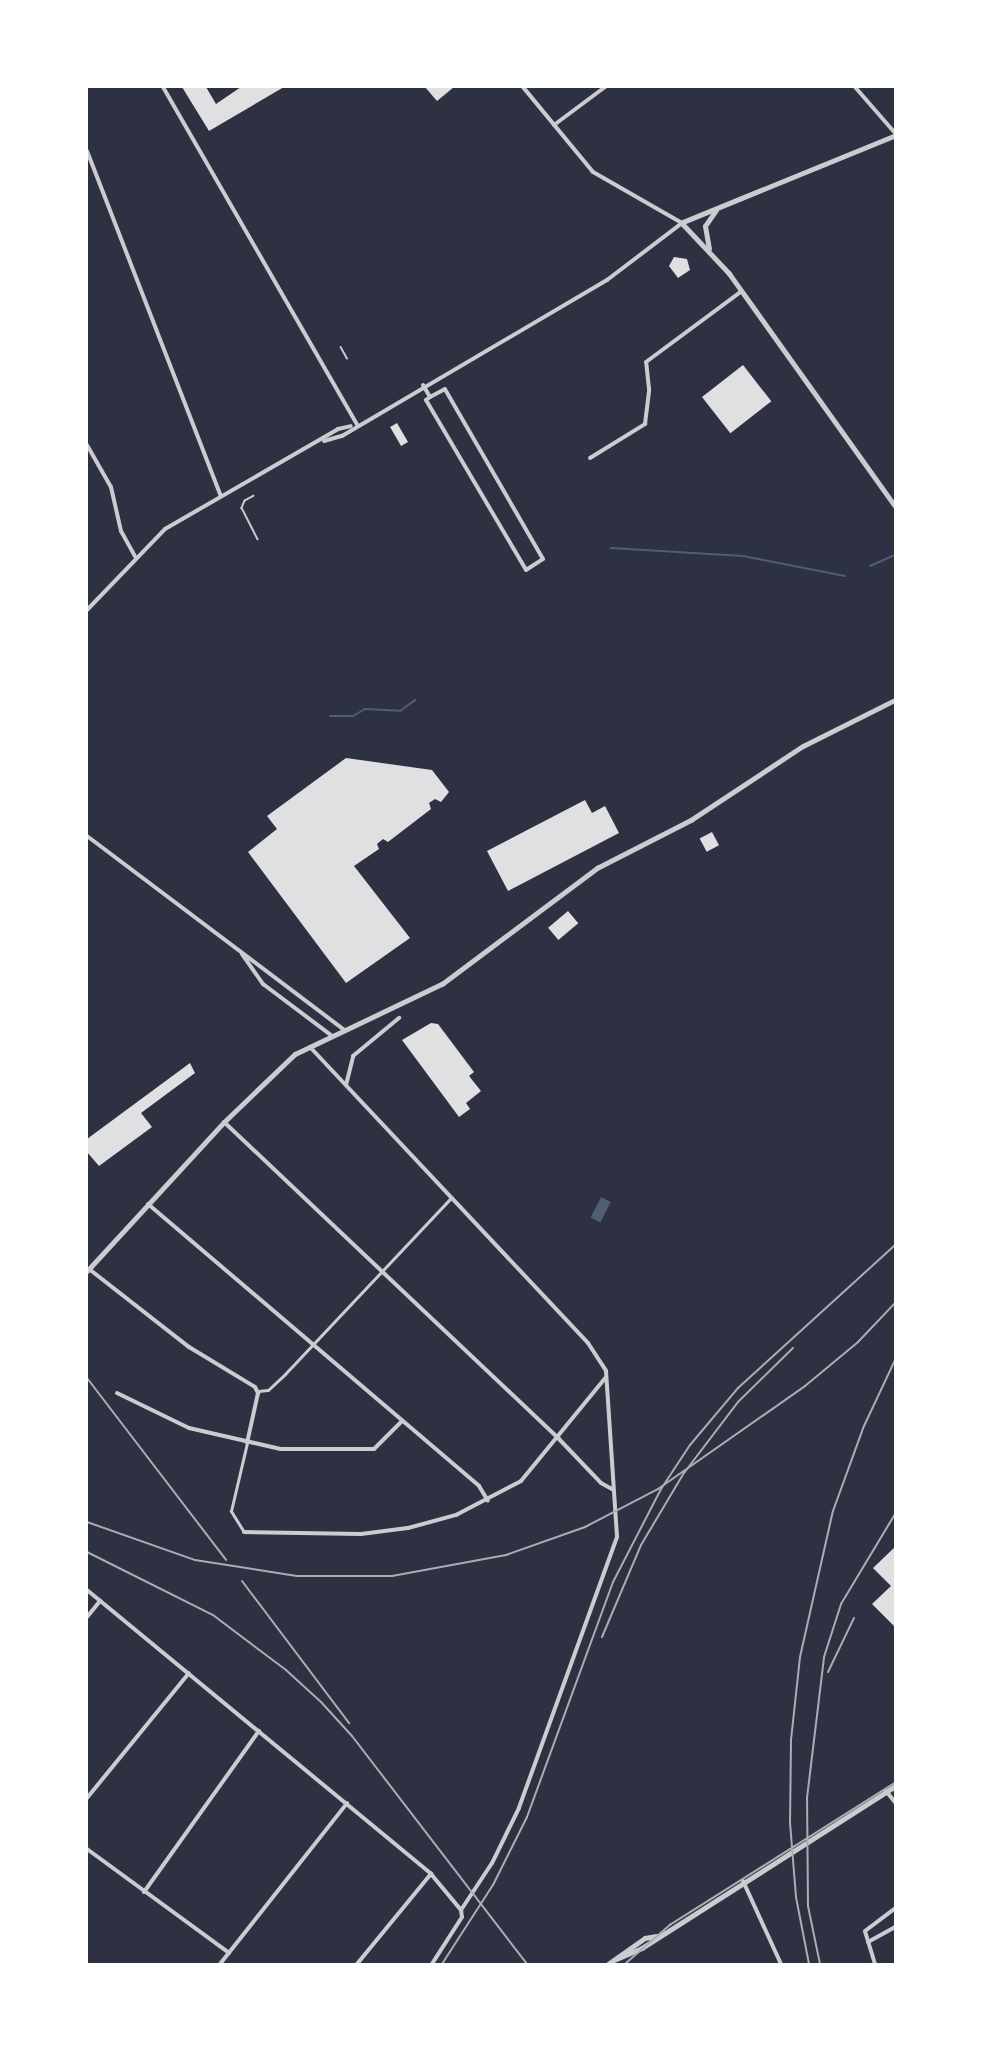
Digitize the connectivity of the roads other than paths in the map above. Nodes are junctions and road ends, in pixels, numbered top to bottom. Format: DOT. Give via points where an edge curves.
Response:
graph roads {
  1 [pos="163,87"];
  2 [pos="523,87"];
  3 [pos="605,87"];
  4 [pos="855,87"];
  5 [pos="554,125"];
  6 [pos="895,135"];
  7 [pos="87,151"];
  8 [pos="718,208"];
  9 [pos="682,223"];
  10 [pos="710,250"];
  11 [pos="742,291"];
  12 [pos="341,347"];
  13 [pos="347,358"];
  14 [pos="423,385"];
  15 [pos="430,397"];
  16 [pos="354,425"];
  17 [pos="87,445"];
  18 [pos="590,458"];
  19 [pos="221,495"];
  20 [pos="254,496"];
  21 [pos="895,506"];
  22 [pos="258,539"];
  23 [pos="135,556"];
  24 [pos="87,610"];
  25 [pos="895,700"];
  26 [pos="87,836"];
  27 [pos="240,951"];
  28 [pos="399,1018"];
  29 [pos="344,1030"];
  30 [pos="331,1035"];
  31 [pos="309,1046"];
  32 [pos="346,1085"];
  33 [pos="224,1122"];
  34 [pos="452,1197"];
  35 [pos="148,1204"];
  36 [pos="88,1270"];
  37 [pos="382,1270"];
  38 [pos="313,1344"];
  39 [pos="606,1377"];
  40 [pos="258,1392"];
  41 [pos="117,1393"];
  42 [pos="402,1421"];
  43 [pos="559,1439"];
  44 [pos="247,1443"];
  45 [pos="612,1489"];
  46 [pos="488,1501"];
  47 [pos="244,1532"];
  48 [pos="87,1590"];
  49 [pos="100,1600"];
  50 [pos="87,1617"];
  51 [pos="189,1673"];
  52 [pos="259,1731"];
  53 [pos="895,1786"];
  54 [pos="886,1791"];
  55 [pos="87,1798"];
  56 [pos="895,1802"];
  57 [pos="347,1803"];
  58 [pos="87,1849"];
  59 [pos="431,1874"];
  60 [pos="743,1881"];
  61 [pos="144,1892"];
  62 [pos="895,1908"];
  63 [pos="462,1909"];
  64 [pos="895,1927"];
  65 [pos="867,1942"];
  66 [pos="229,1953"];
  67 [pos="220,1964"];
  68 [pos="357,1964"];
  69 [pos="432,1964"];
  70 [pos="608,1964"];
  71 [pos="781,1964"];
  72 [pos="875,1964"];
  1 -- 16 [label="street"];
  2 -- 5 [label="street"];
  3 -- 5 [label="street"];
  4 -- 6 [label="street"];
  5 -- 9 [label="street" via="601,179"];
  6 -- 8 [label="street"];
  7 -- 19 [label="street"];
  8 -- 9 [label="street"];
  8 -- 10 [label="street" via="705,226"];
  9 -- 10 [label="street"];
  9 -- 14 [label="street" via="622,271"];
  10 -- 11 [label="street"];
  11 -- 18 [label="street" via="646,362 649,388 645,424"];
  11 -- 21 [label="street"];
  12 -- 13 [label="lane"];
  14 -- 15 [label="street"];
  14 -- 16 [label="street"];
  15 -- 15 [label="street" via="426,400 526,570 543,559 445,389"];
  16 -- 19 [label="street" via="338,429 324,441"];
  17 -- 23 [label="street" via="111,487 121,531"];
  19 -- 23 [label="street" via="165,529"];
  20 -- 22 [label="lane" via="242,508"];
  23 -- 24 [label="street"];
  25 -- 29 [label="street" via="803,746 698,816 597,868 442,984"];
  26 -- 27 [label="street"];
  27 -- 29 [label="street"];
  27 -- 30 [label="street" via="263,984"];
  28 -- 32 [label="street" via="353,1056"];
  29 -- 30 [label="street"];
  30 -- 31 [label="street"];
  31 -- 32 [label="street"];
  31 -- 33 [label="street" via="285,1062"];
  32 -- 34 [label="street"];
  33 -- 35 [label="street"];
  33 -- 37 [label="street"];
  34 -- 37 [label="street"];
  34 -- 39 [label="street" via="599,1355"];
  35 -- 36 [label="street"];
  35 -- 38 [label="street"];
  36 -- 40 [label="street" via="189,1347"];
  37 -- 38 [label="street"];
  37 -- 43 [label="street"];
  38 -- 40 [label="street" via="273,1386"];
  38 -- 42 [label="street"];
  39 -- 43 [label="street"];
  39 -- 45 [label="street"];
  40 -- 44 [label="street"];
  41 -- 44 [label="street" via="189,1428"];
  42 -- 44 [label="street" via="374,1449 315,1452"];
  42 -- 46 [label="street" via="479,1486"];
  43 -- 45 [label="street" via="601,1483"];
  43 -- 46 [label="street" via="521,1480"];
  44 -- 47 [label="street" via="231,1511"];
  45 -- 63 [label="street" via="618,1537 529,1784 492,1863"];
  46 -- 47 [label="street" via="456,1515 408,1528 361,1534"];
  48 -- 49 [label="street"];
  49 -- 50 [label="street"];
  49 -- 51 [label="street"];
  51 -- 52 [label="street"];
  51 -- 55 [label="street"];
  52 -- 57 [label="street"];
  52 -- 61 [label="street"];
  53 -- 54 [label="street"];
  54 -- 56 [label="street"];
  54 -- 60 [label="street"];
  57 -- 59 [label="street"];
  57 -- 66 [label="street"];
  58 -- 61 [label="street"];
  59 -- 63 [label="street"];
  59 -- 68 [label="street"];
  60 -- 70 [label="street" via="642,1948"];
  60 -- 71 [label="street"];
  61 -- 66 [label="street"];
  62 -- 65 [label="street" via="867,1928"];
  63 -- 69 [label="street" via="462,1917"];
  64 -- 65 [label="street"];
  65 -- 72 [label="street"];
  66 -- 67 [label="street"];
}
